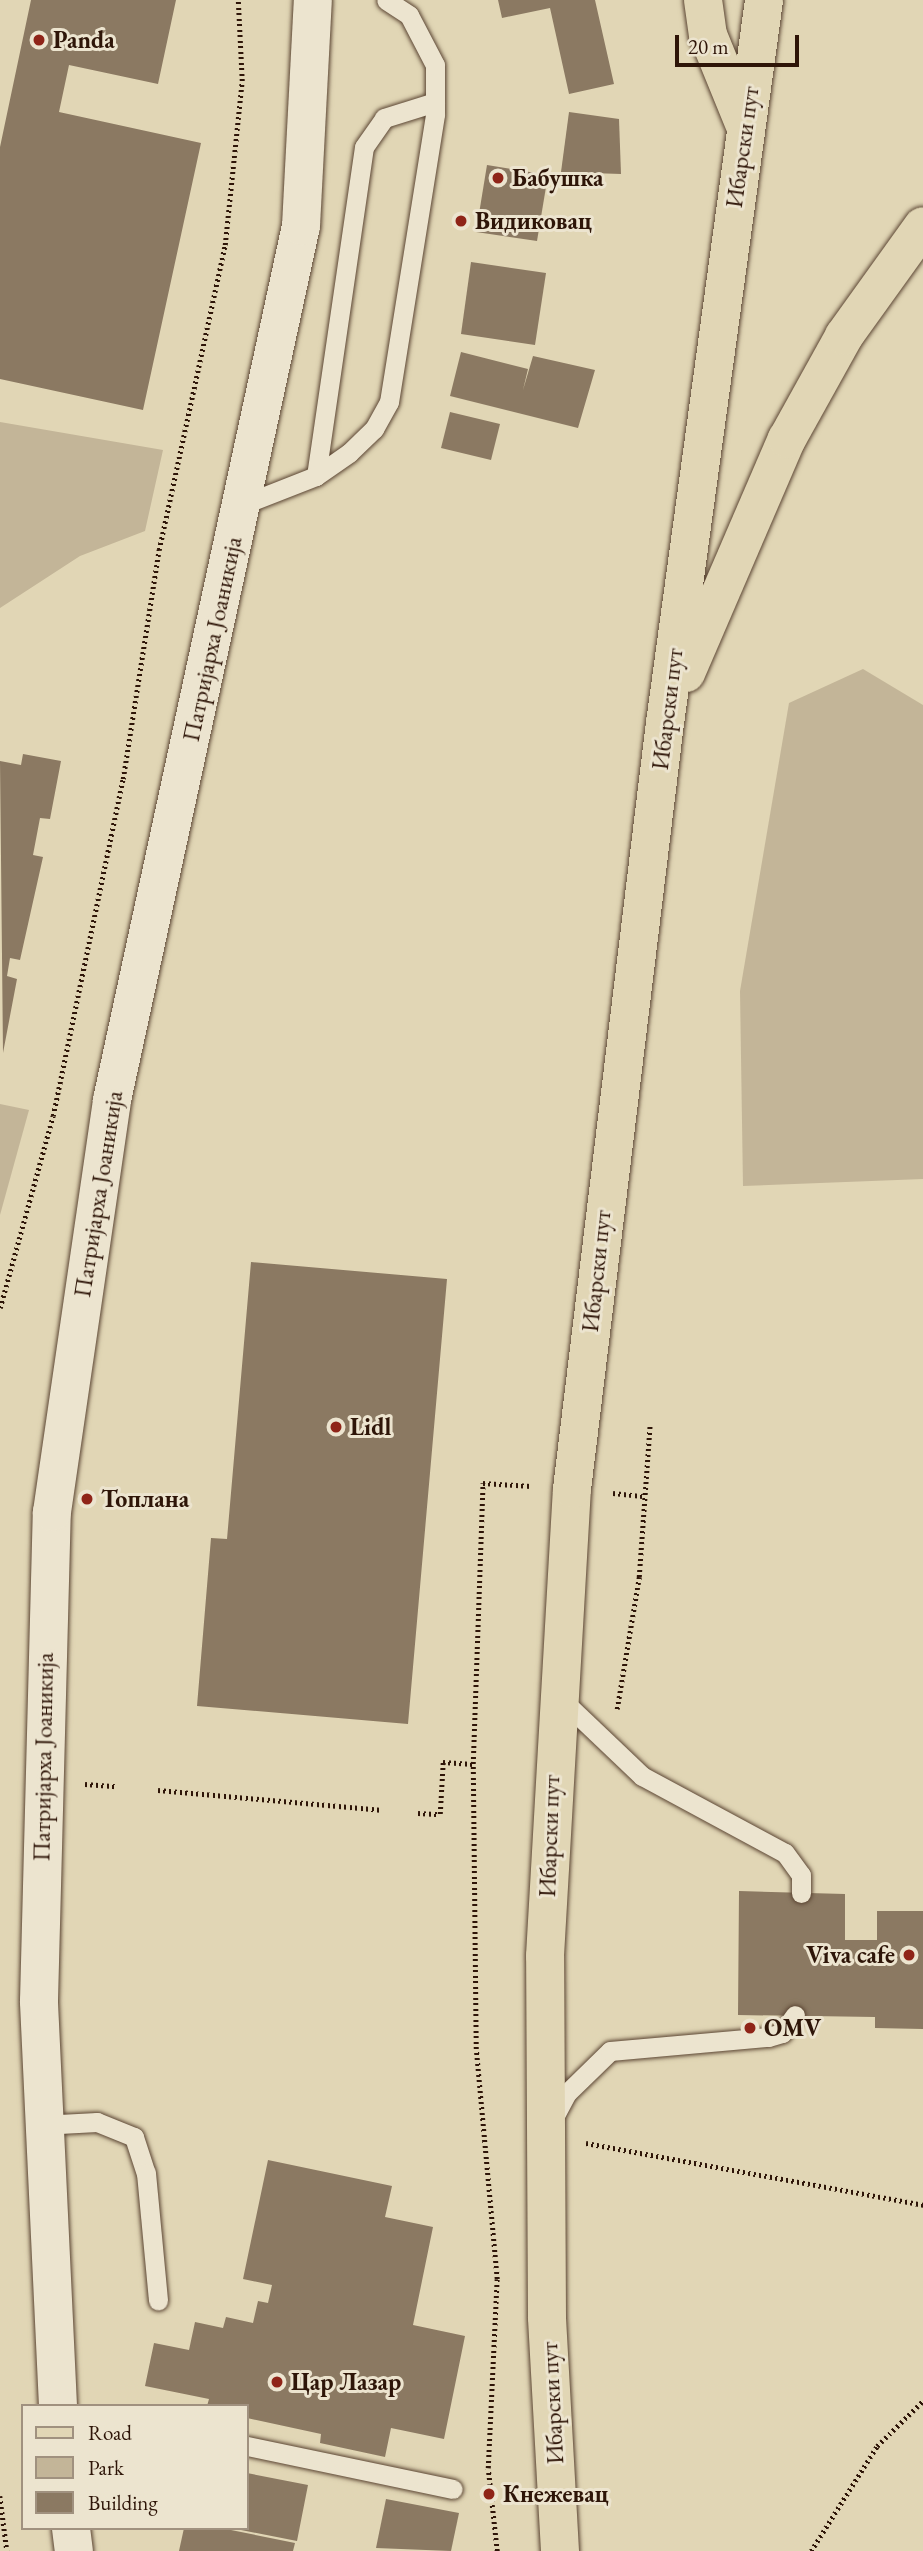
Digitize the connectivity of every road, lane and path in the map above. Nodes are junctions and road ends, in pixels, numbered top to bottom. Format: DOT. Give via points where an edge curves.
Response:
graph roads {
  1 [pos="238,0"];
  2 [pos="313,0"];
  3 [pos="386,0"];
  4 [pos="703,0"];
  5 [pos="764,0"];
  6 [pos="435,102"];
  7 [pos="744,123"];
  8 [pos="923,226"];
  9 [pos="316,476"];
  10 [pos="242,505"];
  11 [pos="665,723"];
  12 [pos="0,1308"];
  13 [pos="650,1425"];
  14 [pos="572,1489"];
  15 [pos="643,1496"];
  16 [pos="556,1693"];
  17 [pos="614,1755"];
  18 [pos="473,1764"];
  19 [pos="71,1783"];
  20 [pos="116,1786"];
  21 [pos="158,1790"];
  22 [pos="380,1810"];
  23 [pos="418,1813"];
  24 [pos="801,1893"];
  25 [pos="794,2015"];
  26 [pos="40,2125"];
  27 [pos="544,2136"];
  28 [pos="923,2205"];
  29 [pos="158,2301"];
  30 [pos="923,2401"];
  31 [pos="58,2404"];
  32 [pos="248,2446"];
  33 [pos="453,2490"];
  34 [pos="0,2496"];
  35 [pos="71,2530"];
  36 [pos="7,2551"];
  37 [pos="74,2551"];
  38 [pos="497,2551"];
  39 [pos="560,2551"];
  40 [pos="811,2551"];
  1 -- 12 [label="path" via="242,81 225,245 159,550 123,779 53,1116"];
  2 -- 10 [label="main road, Патријарха Јоаникија" via="301,226"];
  3 -- 6 [label="lane" via="409,15 435,65"];
  4 -- 7 [label="main road" via="708,35"];
  5 -- 7 [label="main road, Ибарски пут"];
  6 -- 9 [label="lane" via="389,402 374,429"];
  6 -- 9 [label="lane" via="384,118 364,147"];
  7 -- 11 [label="main road, Ибарски пут"];
  8 -- 11 [label="main road" via="845,335 787,439"];
  9 -- 10 [label="lane"];
  10 -- 26 [label="main road, Патријарха Јоаникија" via="112,1101 52,1512 42,1754"];
  11 -- 14 [label="main road, Ибарски пут"];
  13 -- 15 [label="path"];
  14 -- 15 [label="path"];
  14 -- 16 [label="main road, Ибарски пут"];
  14 -- 18 [label="path" via="484,1483"];
  15 -- 17 [label="path" via="639,1577 615,1701 624,1736"];
  16 -- 17 [label="lane"];
  16 -- 27 [label="main road, Ибарски пут"];
  17 -- 24 [label="lane" via="785,1853 801,1875"];
  18 -- 23 [label="path" via="443,1762 440,1814"];
  18 -- 38 [label="path" via="476,2049 498,2279 488,2468"];
  19 -- 20 [label="path"];
  21 -- 22 [label="path"];
  25 -- 27 [label="lane" via="782,2033 768,2036 610,2051 567,2093"];
  26 -- 29 [label="lane" via="97,2122 134,2137 146,2173"];
  26 -- 31 [label="main road, Патријарха Јоаникија"];
  27 -- 28 [label="path"];
  27 -- 39 [label="main road, Ибарски пут"];
  30 -- 40 [label="path" via="877,2446"];
  32 -- 33 [label="lane"];
  34 -- 36 [label="path"];
  35 -- 37 [label="main road"];
}
